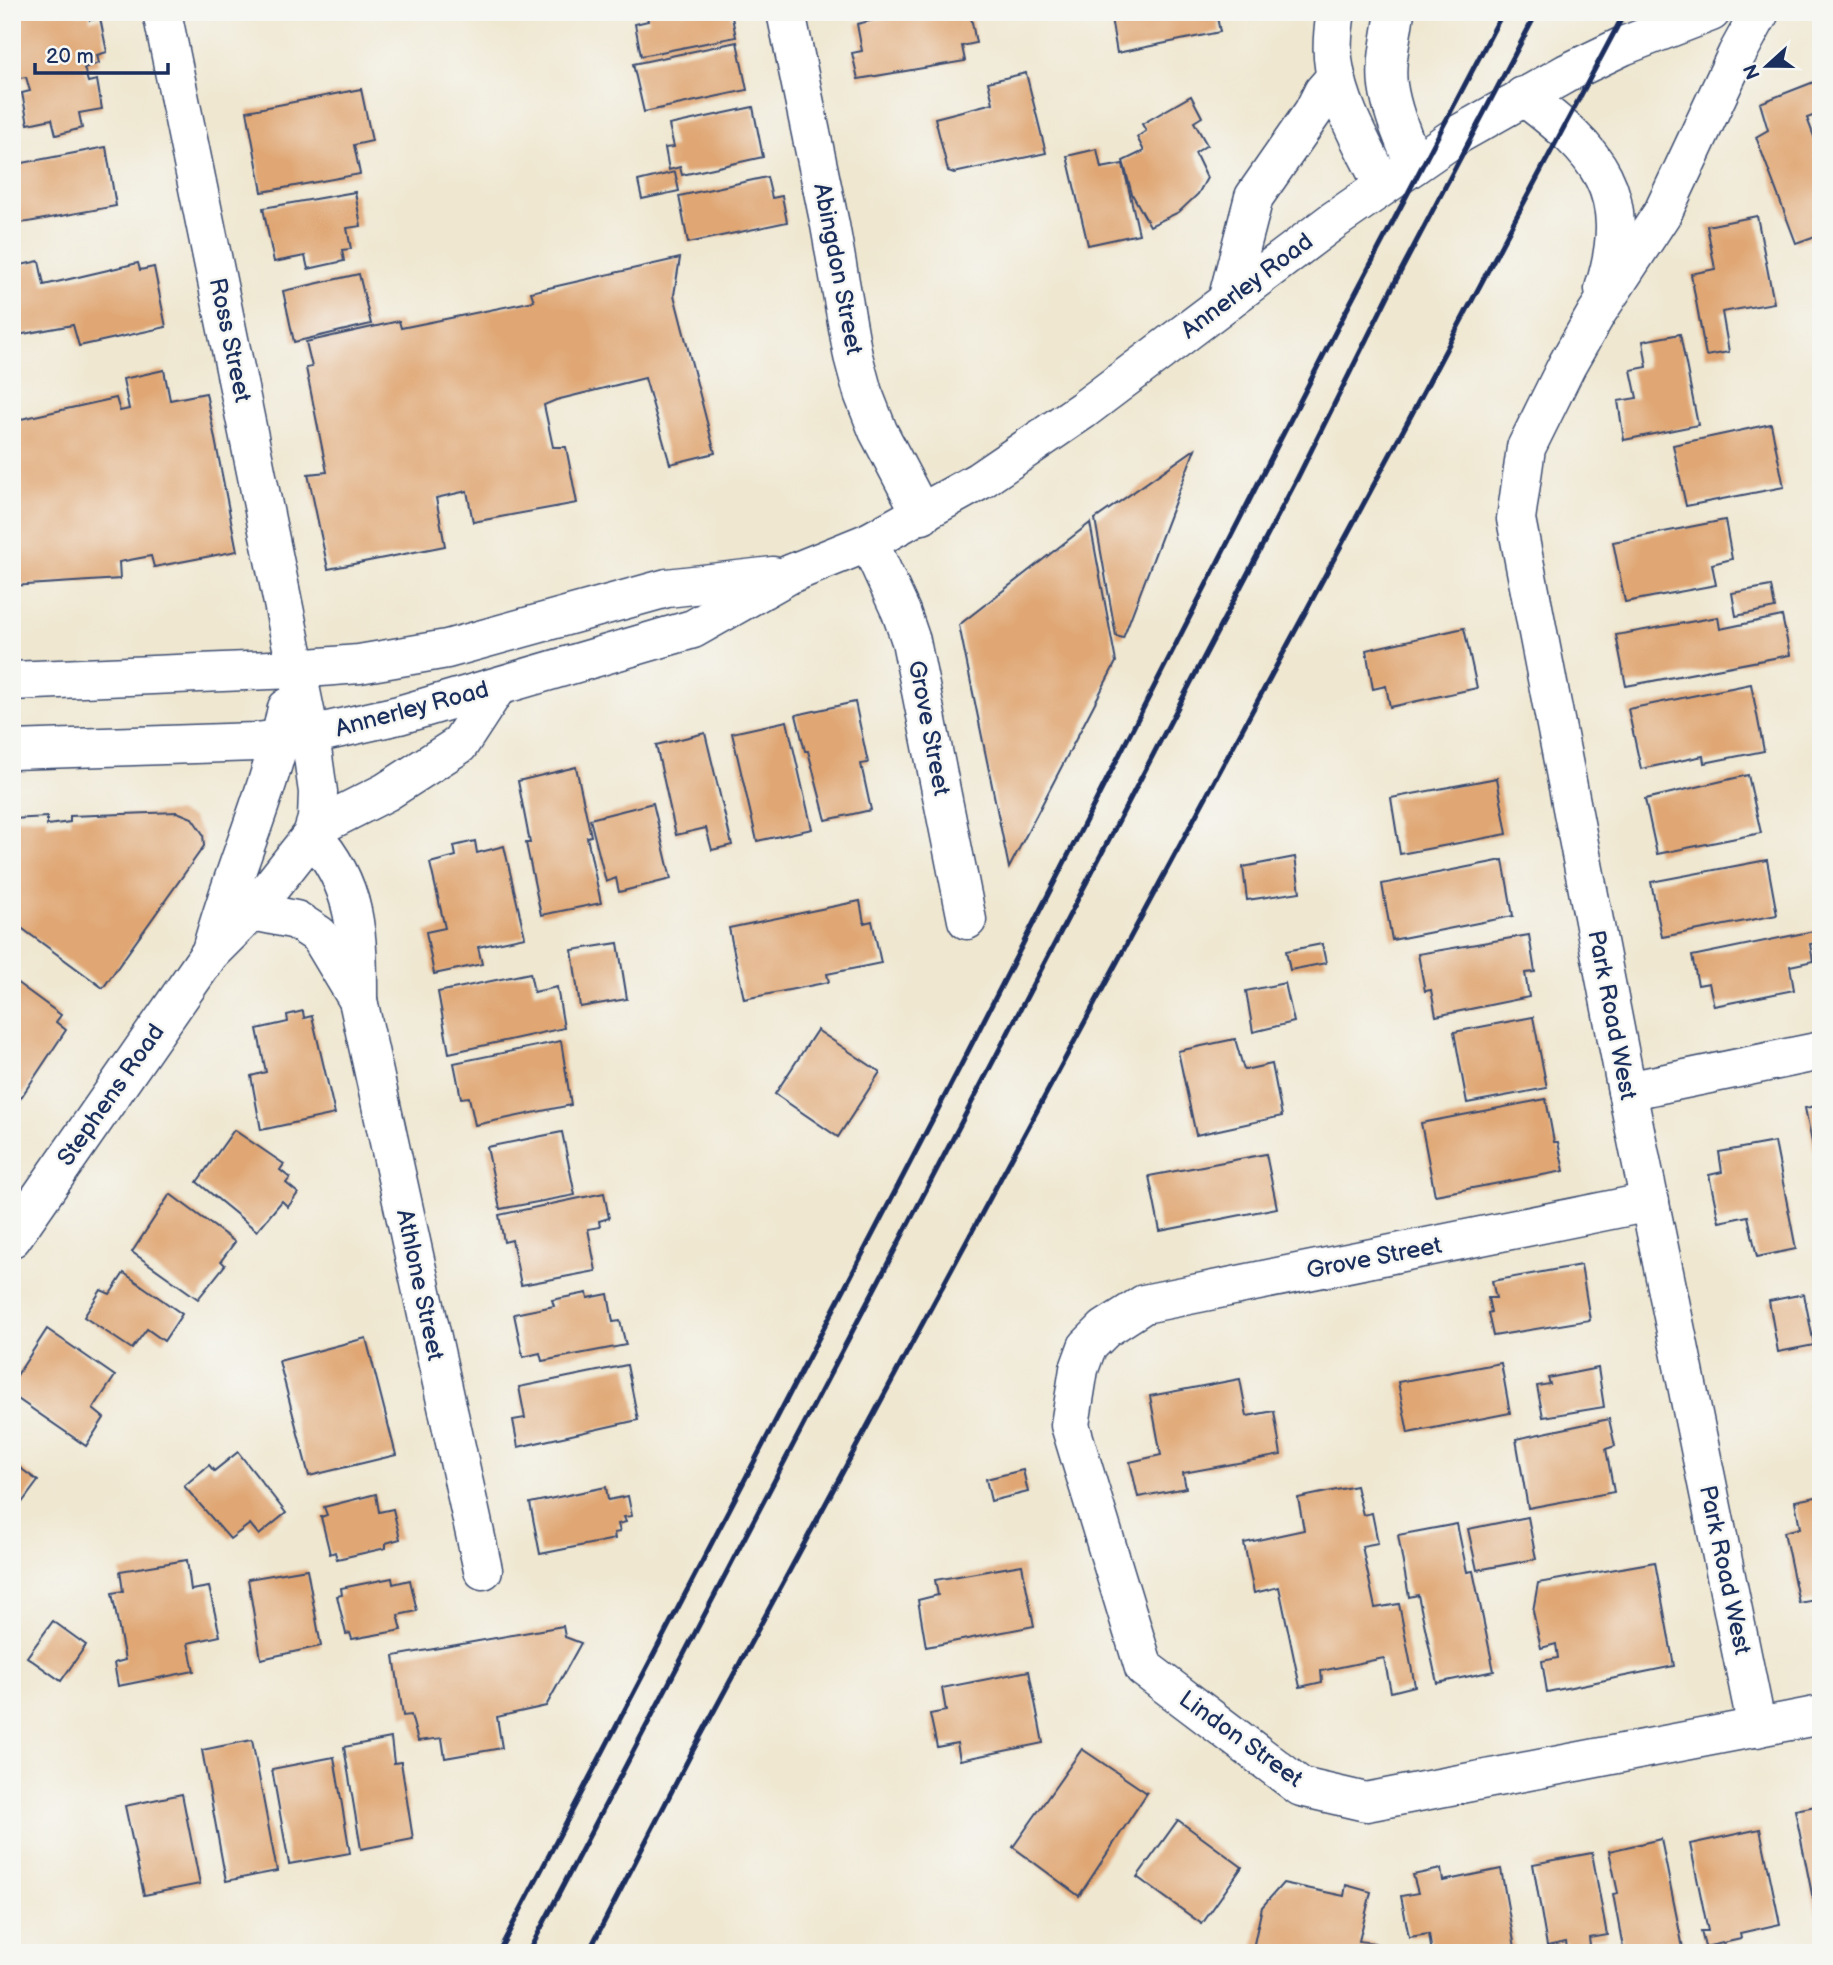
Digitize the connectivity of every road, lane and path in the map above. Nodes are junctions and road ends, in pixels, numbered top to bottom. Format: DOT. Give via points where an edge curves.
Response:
graph roads {
  1 [pos="162,12"];
  2 [pos="786,12"];
  3 [pos="1336,12"];
  4 [pos="1395,12"];
  5 [pos="1711,12"];
  6 [pos="1760,12"];
  7 [pos="1336,77"];
  8 [pos="1523,96"];
  9 [pos="1414,164"];
  10 [pos="1383,186"];
  11 [pos="1227,301"];
  12 [pos="1596,314"];
  13 [pos="922,514"];
  14 [pos="869,542"];
  15 [pos="790,574"];
  16 [pos="295,669"];
  17 [pos="12,681"];
  18 [pos="497,687"];
  19 [pos="295,737"];
  20 [pos="12,750"];
  21 [pos="314,832"];
  22 [pos="252,911"];
  23 [pos="967,920"];
  24 [pos="210,953"];
  25 [pos="358,1000"];
  26 [pos="1821,1051"];
  27 [pos="1627,1091"];
  28 [pos="1650,1202"];
  29 [pos="12,1238"];
  30 [pos="1105,1329"];
  31 [pos="483,1570"];
  32 [pos="1821,1715"];
  33 [pos="1757,1728"];
  1 -- 16 [label="street, Ross Street"];
  2 -- 13 [label="street, Abingdon Street" via="856,368 878,430"];
  3 -- 7 [label="street"];
  4 -- 9 [label="street" via="1388,84"];
  5 -- 8 [label="street, Annerley Road" via="1623,46"];
  6 -- 12 [label="street, Park Road West" via="1663,212"];
  7 -- 10 [label="street"];
  7 -- 11 [label="street" via="1254,197"];
  8 -- 9 [label="street, Annerley Road"];
  8 -- 12 [label="street, Park Road West" via="1579,142 1610,191 1614,251"];
  9 -- 10 [label="street, Annerley Road"];
  10 -- 11 [label="street, Annerley Road"];
  11 -- 13 [label="street, Annerley Road" via="1071,418"];
  12 -- 27 [label="street, Park Road West" via="1526,448 1516,519"];
  13 -- 14 [label="street, Annerley Road"];
  14 -- 15 [label="street, Annerley Road"];
  14 -- 23 [label="street, Grove Street" via="911,641"];
  15 -- 16 [label="street, Annerley Road" via="667,587 447,649"];
  15 -- 18 [label="street, Annerley Road" via="693,629"];
  16 -- 17 [label="street, Annerley Road"];
  16 -- 19 [label="street"];
  18 -- 19 [label="street, Annerley Road" via="399,715"];
  18 -- 21 [label="street" via="459,745"];
  19 -- 20 [label="street, Annerley Road"];
  19 -- 21 [label="street" via="318,792"];
  19 -- 24 [label="street, Stephens Road" via="229,886"];
  21 -- 22 [label="street, Stephens Road"];
  21 -- 25 [label="street, Athlone Street" via="345,887 358,938"];
  22 -- 24 [label="street, Stephens Road"];
  22 -- 25 [label="street, Athlone Street" via="296,920 318,934"];
  24 -- 29 [label="street, Stephens Road"];
  25 -- 31 [label="street, Athlone Street"];
  26 -- 27 [label="street"];
  27 -- 28 [label="street, Park Road West"];
  28 -- 30 [label="street, Grove Street" via="1144,1304"];
  28 -- 33 [label="street, Park Road West"];
  30 -- 33 [label="street, Lindon Street" via="1087,1347 1070,1425 1144,1668 1301,1787 1366,1802"];
  32 -- 33 [label="street, Lindon Street"];
}
